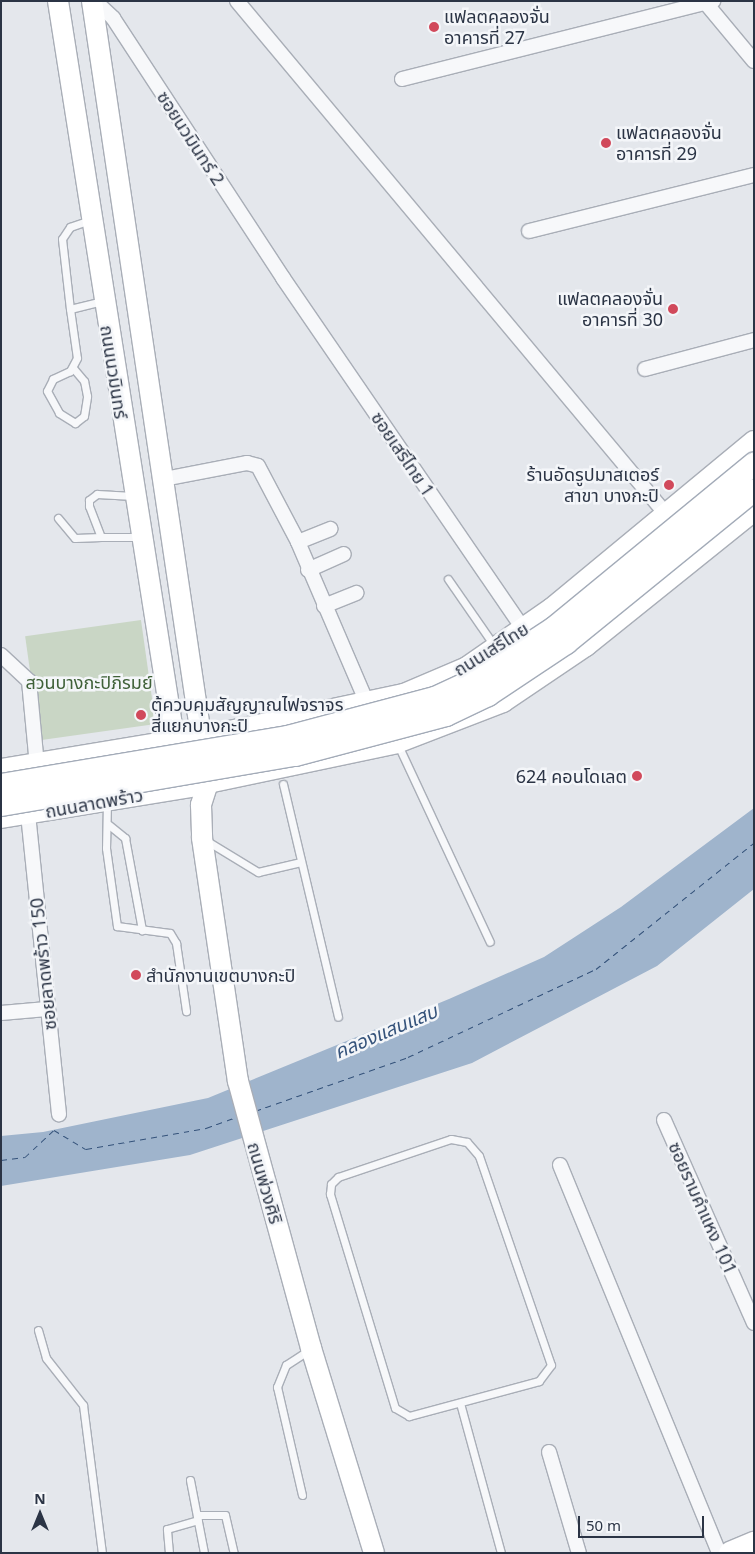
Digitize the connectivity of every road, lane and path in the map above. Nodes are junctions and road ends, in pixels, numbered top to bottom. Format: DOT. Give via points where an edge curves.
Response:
graph roads {
  1 [pos="58,1"];
  2 [pos="94,1"];
  3 [pos="237,1"];
  4 [pos="708,2"];
  5 [pos="754,61"];
  6 [pos="402,79"];
  7 [pos="754,175"];
  8 [pos="90,220"];
  9 [pos="529,231"];
  10 [pos="283,278"];
  11 [pos="103,301"];
  12 [pos="70,309"];
  13 [pos="754,340"];
  14 [pos="73,368"];
  15 [pos="645,369"];
  16 [pos="754,441"];
  17 [pos="754,464"];
  18 [pos="164,479"];
  19 [pos="754,490"];
  20 [pos="134,496"];
  21 [pos="754,511"];
  22 [pos="666,514"];
  23 [pos="58,518"];
  24 [pos="331,529"];
  25 [pos="171,532"];
  26 [pos="101,537"];
  27 [pos="140,537"];
  28 [pos="298,542"];
  29 [pos="344,554"];
  30 [pos="308,570"];
  31 [pos="448,579"];
  32 [pos="358,593"];
  33 [pos="324,606"];
  34 [pos="524,630"];
  35 [pos="496,650"];
  36 [pos="1,655"];
  37 [pos="367,703"];
  38 [pos="201,737"];
  39 [pos="172,743"];
  40 [pos="397,743"];
  41 [pos="37,765"];
  42 [pos="1,770"];
  43 [pos="208,783"];
  44 [pos="283,784"];
  45 [pos="1,785"];
  46 [pos="187,787"];
  47 [pos="106,802"];
  48 [pos="1,805"];
  49 [pos="201,805"];
  50 [pos="28,814"];
  51 [pos="1,817"];
  52 [pos="109,825"];
  53 [pos="202,838"];
  54 [pos="300,862"];
  55 [pos="142,930"];
  56 [pos="490,942"];
  57 [pos="47,1009"];
  58 [pos="186,1011"];
  59 [pos="1,1013"];
  60 [pos="338,1017"];
  61 [pos="59,1114"];
  62 [pos="664,1120"];
  63 [pos="560,1165"];
  64 [pos="754,1323"];
  65 [pos="38,1330"];
  66 [pos="311,1348"];
  67 [pos="460,1403"];
  68 [pos="549,1452"];
  69 [pos="190,1480"];
  70 [pos="302,1494"];
  71 [pos="198,1518"];
  72 [pos="754,1543"];
  73 [pos="102,1553"];
  74 [pos="169,1553"];
  75 [pos="204,1553"];
  76 [pos="234,1553"];
  77 [pos="374,1553"];
  78 [pos="501,1553"];
  79 [pos="579,1553"];
  80 [pos="719,1553"];
  81 [pos="730,1553"];
  1 -- 8 [label="main road, ถนนนวมินทร์"];
  2 -- 10 [label="street, ซอยนวมินทร์ 2" via="113,18"];
  2 -- 18 [label="main road, ถนนนวมินทร์"];
  3 -- 22 [label="street"];
  4 -- 5 [label="street"];
  4 -- 6 [label="street"];
  7 -- 9 [label="street"];
  8 -- 11 [label="main road, ถนนนวมินทร์"];
  8 -- 12 [label="lane" via="70,228 62,239"];
  10 -- 34 [label="street, ซอยเสรีไทย 1"];
  11 -- 12 [label="lane"];
  11 -- 20 [label="main road, ถนนนวมินทร์"];
  12 -- 14 [label="lane" via="77,358"];
  13 -- 15 [label="street"];
  14 -- 14 [label="lane" via="53,378 48,391 59,413 75,423 84,416 87,396 84,381"];
  16 -- 22 [label="main road, ถนนเสรีไทย"];
  17 -- 45 [label="main road, bridge" via="546,634 478,678 435,698 288,737"];
  18 -- 25 [label="main road, ถนนนวมินทร์"];
  18 -- 28 [label="street" via="256,464"];
  19 -- 48 [label="main road, bridge" via="566,643 488,695 446,715 294,755"];
  20 -- 26 [label="lane" via="97,494 89,500"];
  20 -- 27 [label="main road, ถนนนวมินทร์"];
  21 -- 40 [label="main road" via="529,687 477,714"];
  22 -- 34 [label="main road, ถนนเสรีไทย"];
  23 -- 26 [label="lane" via="75,538"];
  24 -- 28 [label="street"];
  25 -- 27 [label="main road"];
  25 -- 38 [label="main road, ถนนนวมินทร์"];
  26 -- 27 [label="lane"];
  27 -- 39 [label="main road, ถนนนวมินทร์"];
  28 -- 30 [label="street"];
  29 -- 30 [label="street"];
  30 -- 33 [label="street"];
  31 -- 35 [label="lane"];
  32 -- 33 [label="street"];
  33 -- 37 [label="street"];
  34 -- 35 [label="main road, ถนนเสรีไทย"];
  35 -- 37 [label="main road, ถนนเสรีไทย" via="439,681"];
  36 -- 41 [label="street" via="29,681"];
  37 -- 38 [label="main road, ถนนเสรีไทย"];
  38 -- 39 [label="main road, ถนนเสรีไทย"];
  38 -- 43 [label="main road, ถนนพ่วงศิริ"];
  39 -- 41 [label="main road"];
  39 -- 46 [label="main road"];
  40 -- 43 [label="main road"];
  40 -- 56 [label="lane"];
  41 -- 42 [label="main road"];
  43 -- 46 [label="main road"];
  43 -- 49 [label="main road, ถนนพ่วงศิริ"];
  44 -- 54 [label="lane"];
  46 -- 47 [label="main road, ถนนลาดพร้าว"];
  46 -- 49 [label="main road"];
  47 -- 50 [label="main road, ถนนลาดพร้าว"];
  47 -- 52 [label="lane"];
  49 -- 53 [label="main road, ถนนพ่วงศิริ"];
  50 -- 51 [label="main road, ถนนลาดพร้าว"];
  50 -- 57 [label="street, ซอยลาดพร้าว 150"];
  52 -- 55 [label="lane" via="124,838"];
  52 -- 55 [label="lane" via="106,848 114,917 123,930"];
  53 -- 54 [label="lane" via="258,872"];
  53 -- 66 [label="main road, ถนนพ่วงศิริ" via="238,1084"];
  54 -- 60 [label="lane"];
  55 -- 58 [label="lane" via="164,929 176,943"];
  57 -- 59 [label="street"];
  57 -- 61 [label="street, ซอยลาดพร้าว 150"];
  62 -- 64 [label="street, ซอยรามคำแหง 101"];
  63 -- 80 [label="street"];
  65 -- 73 [label="lane" via="46,1358 83,1405"];
  66 -- 70 [label="lane" via="282,1369 277,1387"];
  66 -- 77 [label="main road, ถนนพ่วงศิริ"];
  67 -- 67 [label="lane" via="409,1416 394,1408 330,1194 338,1177 451,1140 467,1142 479,1156 551,1366 540,1381"];
  67 -- 78 [label="lane"];
  68 -- 79 [label="street"];
  69 -- 71 [label="lane"];
  71 -- 74 [label="lane" via="167,1529"];
  71 -- 75 [label="lane"];
  71 -- 76 [label="lane" via="225,1515"];
  72 -- 81 [label="main road"];
}
